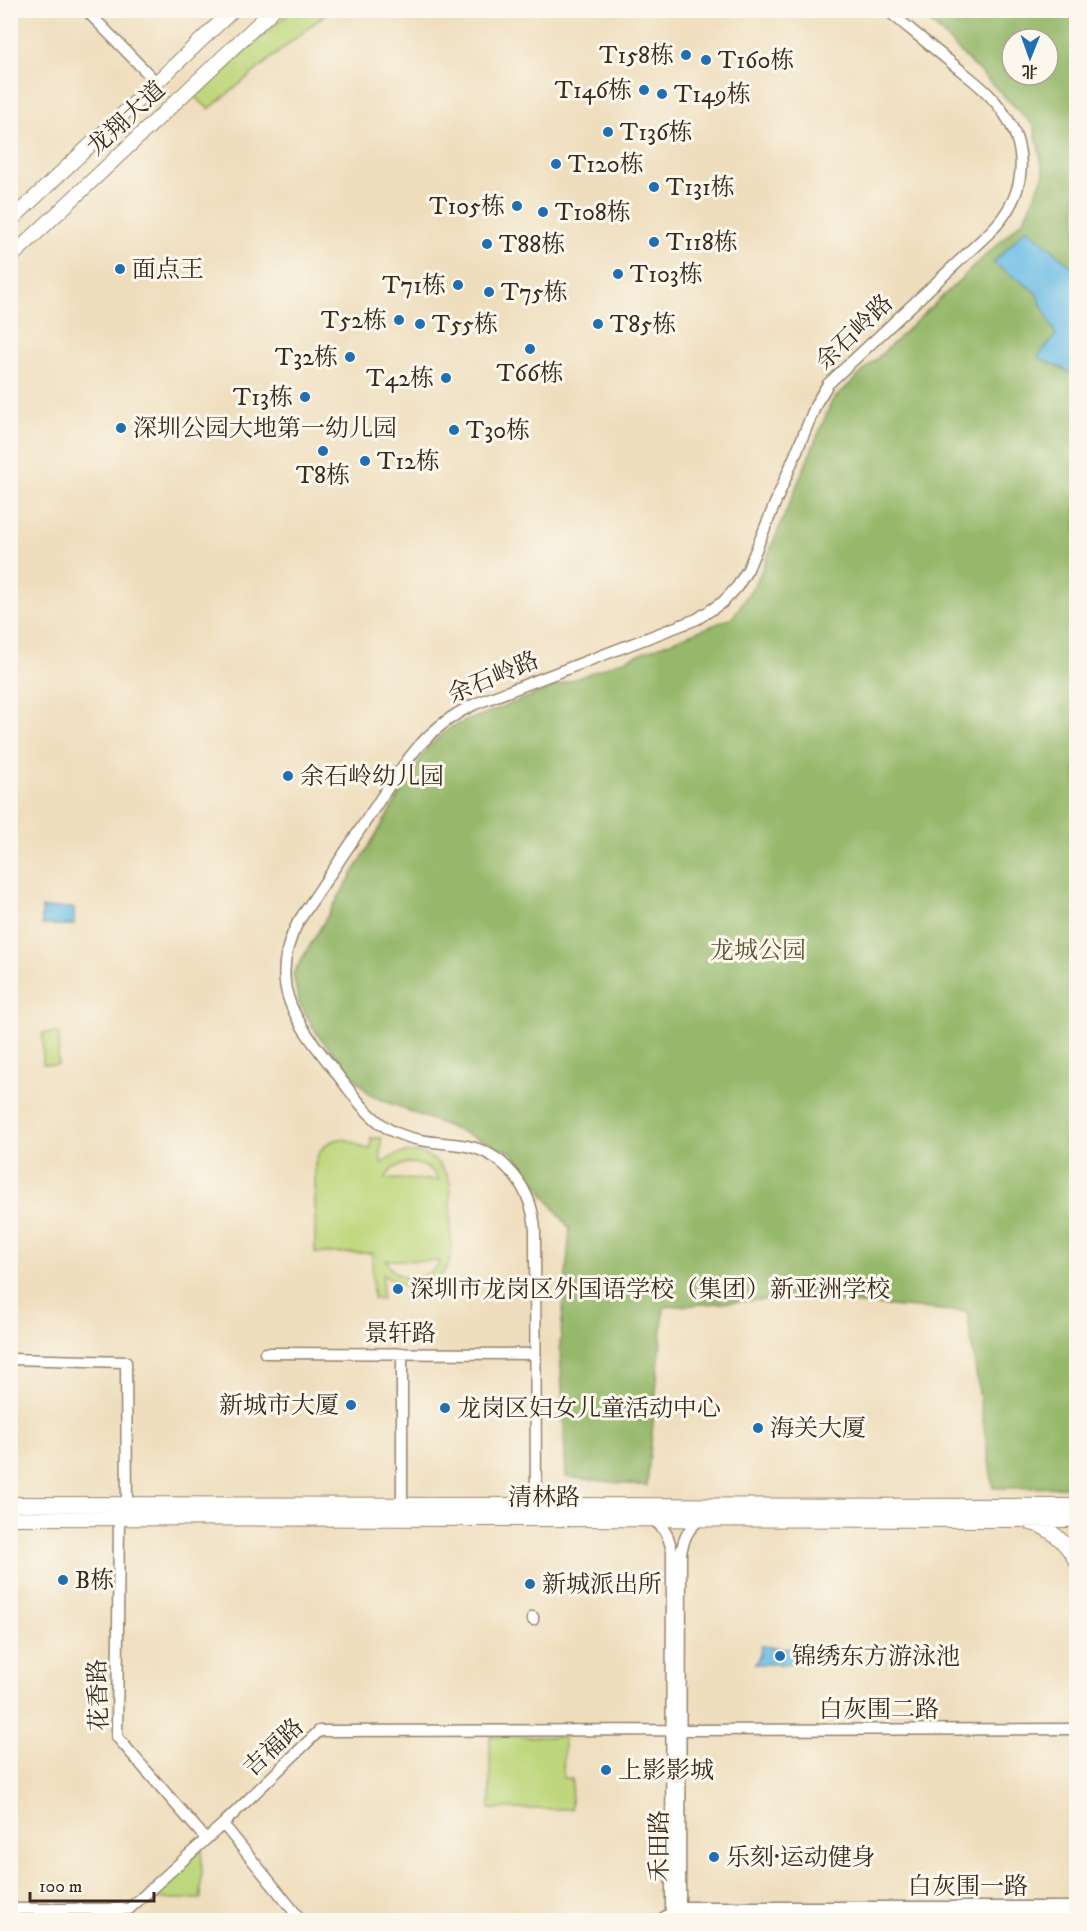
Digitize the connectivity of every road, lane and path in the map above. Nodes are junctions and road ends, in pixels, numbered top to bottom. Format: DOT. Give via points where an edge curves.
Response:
graph roads {
  1 [pos="86,10"];
  2 [pos="233,10"];
  3 [pos="273,10"];
  4 [pos="887,10"];
  5 [pos="157,83"];
  6 [pos="10,220"];
  7 [pos="10,258"];
  8 [pos="265,1353"];
  9 [pos="402,1353"];
  10 [pos="536,1354"];
  11 [pos="10,1359"];
  12 [pos="10,1496"];
  13 [pos="74,1504"];
  14 [pos="127,1504"];
  15 [pos="402,1505"];
  16 [pos="536,1505"];
  17 [pos="1077,1506"];
  18 [pos="16,1513"];
  19 [pos="50,1518"];
  20 [pos="119,1518"];
  21 [pos="651,1520"];
  22 [pos="701,1520"];
  23 [pos="1020,1520"];
  24 [pos="1077,1520"];
  25 [pos="1077,1561"];
  26 [pos="1077,1730"];
  27 [pos="676,1731"];
  28 [pos="223,1824"];
  29 [pos="206,1839"];
  30 [pos="1077,1908"];
  31 [pos="10,1909"];
  32 [pos="675,1914"];
  33 [pos="882,1914"];
  34 [pos="129,1915"];
  35 [pos="1077,1915"];
  36 [pos="301,1920"];
  37 [pos="660,1920"];
  1 -- 5 [label="street"];
  2 -- 5 [label="main road, 龙翔大道"];
  3 -- 7 [label="main road, 龙翔大道"];
  4 -- 10 [label="street, 余石岭路" via="981,88 1011,123 1019,144 1021,166 1018,187 1004,216 828,384 748,569 730,595 698,619 475,704 434,729 410,756 309,906 286,951 286,992 297,1021 366,1111 407,1137 482,1151 507,1168 520,1183 535,1221"];
  5 -- 6 [label="main road, 龙翔大道"];
  8 -- 9 [label="street, 景轩路"];
  9 -- 10 [label="street, 景轩路"];
  9 -- 15 [label="street"];
  10 -- 16 [label="street, 余石岭路"];
  11 -- 14 [label="street" via="126,1362"];
  12 -- 18 [label="main road"];
  13 -- 14 [label="main road, 清林路"];
  13 -- 18 [label="main road, 清林路"];
  13 -- 19 [label="main road" via="34,1511"];
  14 -- 15 [label="main road, 清林路"];
  15 -- 16 [label="main road, 清林路"];
  16 -- 17 [label="main road, 清林路"];
  18 -- 19 [label="main road, 清林路"];
  19 -- 20 [label="main road, 清林路"];
  20 -- 21 [label="main road, 清林路"];
  20 -- 29 [label="street, 花香路" via="117,1737"];
  21 -- 22 [label="main road, 清林路"];
  21 -- 27 [label="street, 禾田路" via="666,1532 672,1552"];
  22 -- 23 [label="main road, 清林路"];
  22 -- 27 [label="street, 禾田路" via="686,1533 681,1553"];
  23 -- 24 [label="main road, 清林路"];
  23 -- 25 [label="main road" via="1054,1533"];
  26 -- 27 [label="street, 白灰围二路"];
  27 -- 28 [label="street, 吉福路" via="319,1731"];
  27 -- 32 [label="street, 禾田路"];
  28 -- 29 [label="street, 吉福路"];
  28 -- 36 [label="street"];
  29 -- 34 [label="street, 吉福路"];
  30 -- 33 [label="street, 白灰围一路"];
  31 -- 34 [label="street, 吉福路"];
  32 -- 33 [label="street, 白灰围一路"];
  32 -- 37 [label="street"];
  33 -- 35 [label="street, 白灰围一路"];
}
